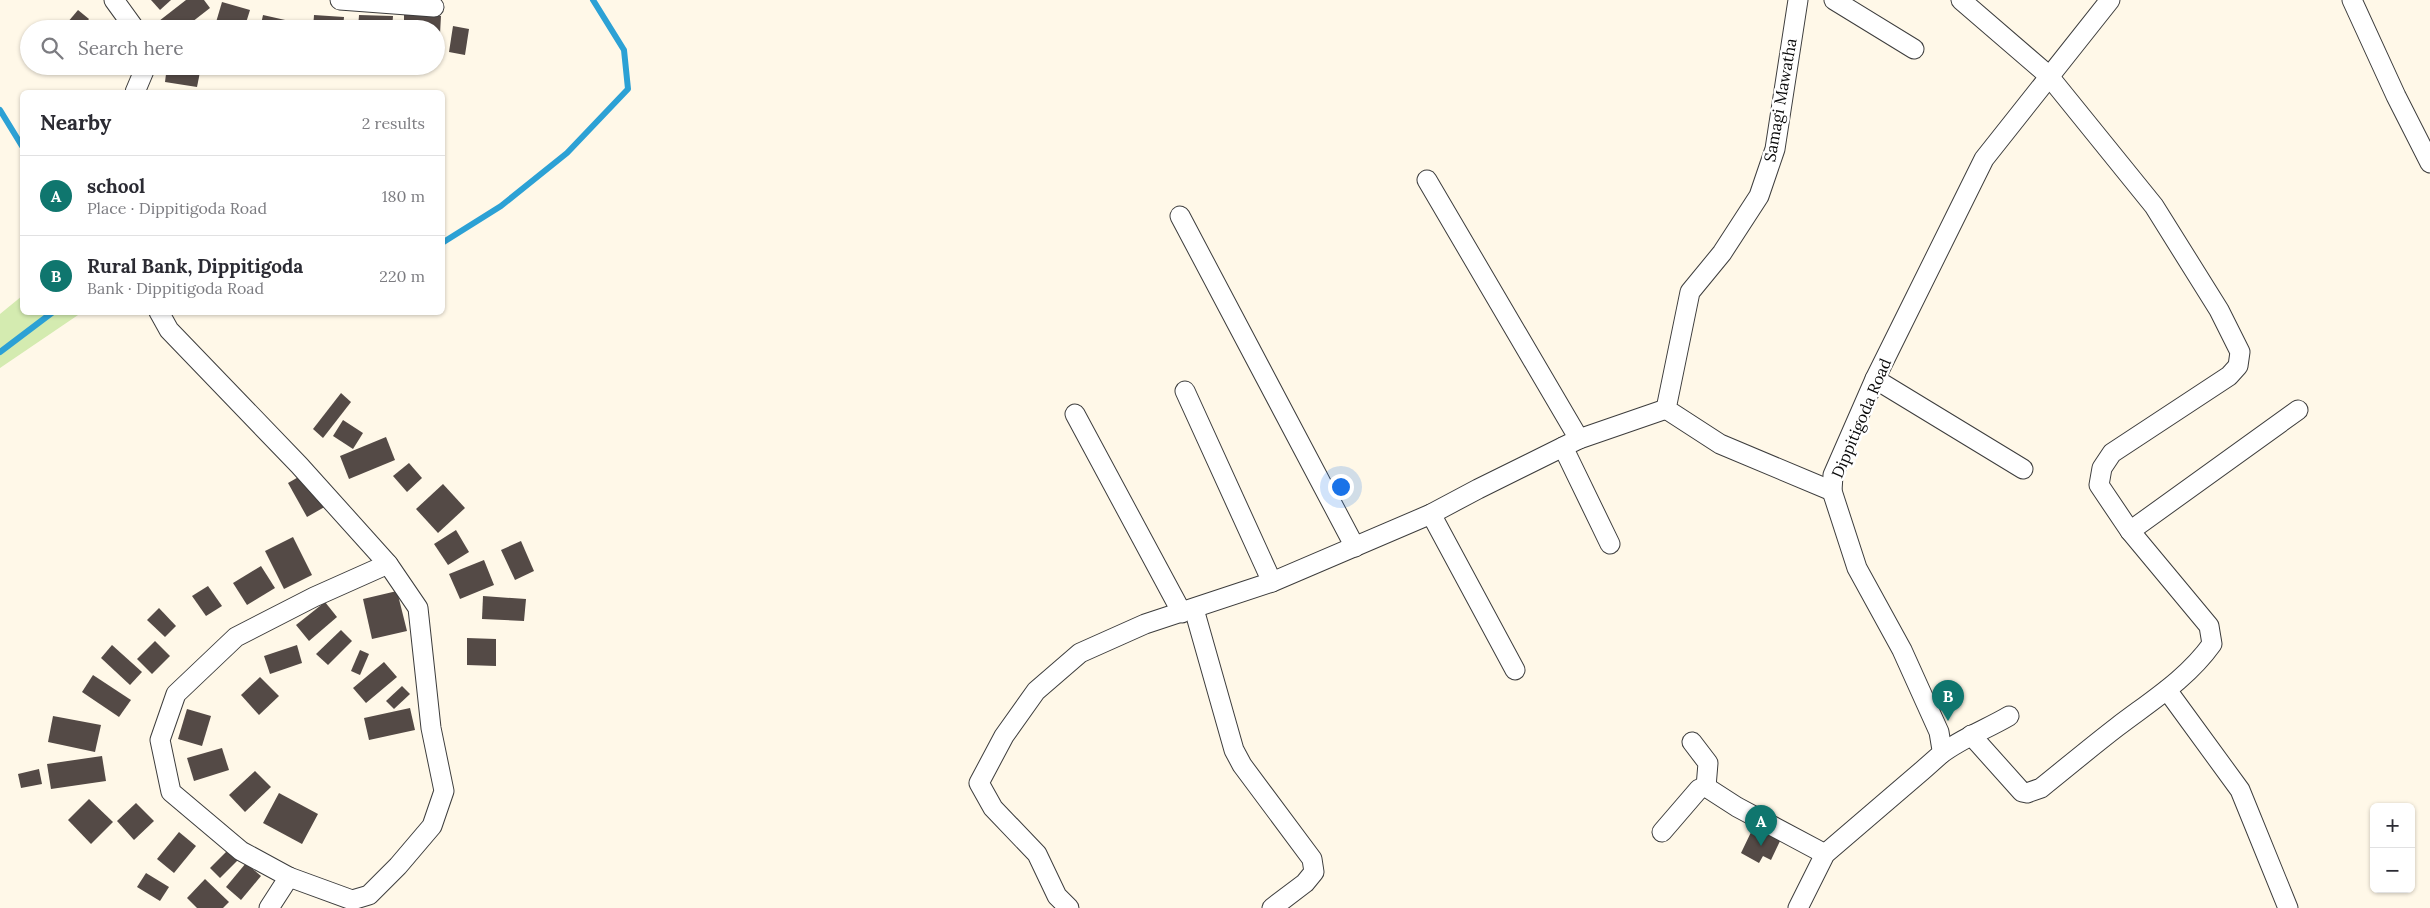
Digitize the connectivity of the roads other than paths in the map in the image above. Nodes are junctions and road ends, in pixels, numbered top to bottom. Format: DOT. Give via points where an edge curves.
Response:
graph roads {
  1 [pos="114,0"];
  2 [pos="340,0"];
  3 [pos="1798,0"];
  4 [pos="1834,0"];
  5 [pos="1961,0"];
  6 [pos="2110,0"];
  7 [pos="2352,0"];
  8 [pos="434,7"];
  9 [pos="128,20"];
  10 [pos="1914,49"];
  11 [pos="142,75"];
  12 [pos="2048,75"];
  13 [pos="135,90"];
  14 [pos="2430,163"];
  15 [pos="1426,180"];
  16 [pos="1180,216"];
  17 [pos="161,315"];
  18 [pos="1875,380"];
  19 [pos="1186,391"];
  20 [pos="1666,408"];
  21 [pos="2298,410"];
  22 [pos="1075,414"];
  23 [pos="1571,443"];
  24 [pos="2023,469"];
  25 [pos="1832,490"];
  26 [pos="1431,514"];
  27 [pos="2130,531"];
  28 [pos="1610,544"];
  29 [pos="1355,547"];
  30 [pos="388,564"];
  31 [pos="1272,582"];
  32 [pos="1188,611"];
  33 [pos="1515,670"];
  34 [pos="2167,690"];
  35 [pos="2009,716"];
  36 [pos="1971,735"];
  37 [pos="1692,742"];
  38 [pos="1941,754"];
  39 [pos="1706,787"];
  40 [pos="1662,832"];
  41 [pos="1825,854"];
  42 [pos="288,878"];
  43 [pos="1058,904"];
  44 [pos="269,908"];
  45 [pos="1272,908"];
  46 [pos="1798,908"];
  47 [pos="2288,908"];
  1 -- 9 [label="street"];
  2 -- 8 [label="street"];
  3 -- 20 [label="street, Samagi Mawatha" via="1774,149 1759,196 1722,253 1690,292"];
  4 -- 10 [label="street"];
  5 -- 12 [label="street"];
  6 -- 12 [label="street, Dippitigoda Road"];
  7 -- 14 [label="street"];
  11 -- 13 [label="street"];
  12 -- 18 [label="street, Dippitigoda Road" via="1984,159"];
  12 -- 27 [label="street" via="2154,206 2219,310 2240,352 2238,366 2229,376 2112,453 2102,468 2099,485"];
  15 -- 23 [label="street"];
  16 -- 29 [label="street"];
  17 -- 30 [label="street" via="169,330 299,465"];
  18 -- 24 [label="street"];
  18 -- 25 [label="street, Dippitigoda Road" via="1833,475"];
  19 -- 31 [label="street"];
  20 -- 23 [label="street"];
  20 -- 25 [label="street" via="1720,444"];
  21 -- 27 [label="street"];
  22 -- 32 [label="street"];
  23 -- 26 [label="street"];
  23 -- 28 [label="street"];
  25 -- 38 [label="street, Dippitigoda Road" via="1857,568 1902,650 1939,732"];
  26 -- 29 [label="street"];
  26 -- 33 [label="street"];
  27 -- 34 [label="street" via="2210,626 2212,644 2200,661"];
  29 -- 31 [label="street"];
  30 -- 42 [label="street" via="418,608 431,728 444,791 432,826 369,895 352,900"];
  30 -- 42 [label="street" via="236,637 176,694 160,740 171,792 241,850"];
  31 -- 32 [label="street"];
  32 -- 43 [label="street" via="1144,624 1080,653 1036,691 1004,736 979,783 993,808 1037,854"];
  32 -- 45 [label="street" via="1234,750 1312,858 1314,872"];
  34 -- 36 [label="street" via="2041,788 2027,793 2022,792"];
  34 -- 47 [label="street" via="2240,790"];
  35 -- 36 [label="street"];
  36 -- 38 [label="street"];
  37 -- 39 [label="street" via="1708,764"];
  38 -- 41 [label="street"];
  39 -- 40 [label="street" via="1699,789"];
  39 -- 41 [label="street" via="1736,807"];
  41 -- 46 [label="street"];
  42 -- 44 [label="street"];
}
